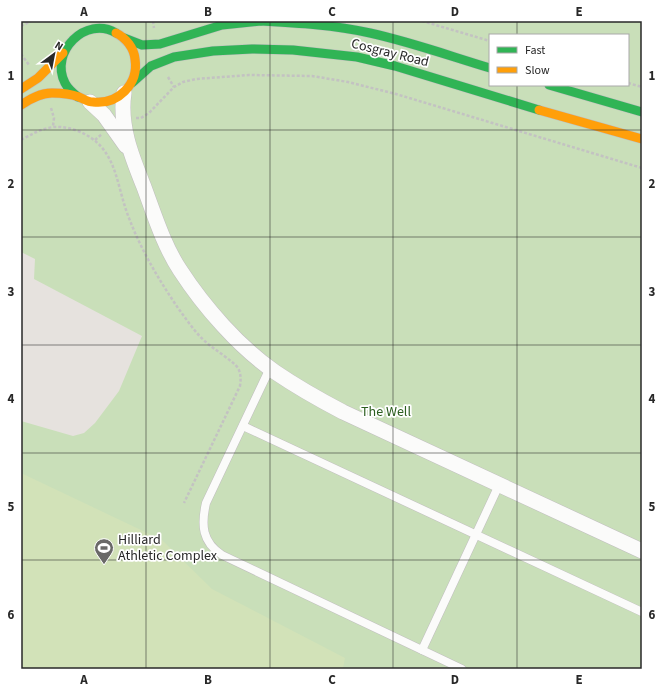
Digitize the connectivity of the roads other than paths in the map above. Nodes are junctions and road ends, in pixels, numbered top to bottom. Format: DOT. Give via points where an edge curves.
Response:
graph roads {
  1 [pos="105,21"];
  2 [pos="261,21"];
  3 [pos="70,28"];
  4 [pos="114,31"];
  5 [pos="124,38"];
  6 [pos="69,42"];
  7 [pos="63,53"];
  8 [pos="489,68"];
  9 [pos="552,86"];
  10 [pos="21,88"];
  11 [pos="128,88"];
  12 [pos="84,99"];
  13 [pos="21,105"];
  14 [pos="642,112"];
  15 [pos="642,139"];
  16 [pos="131,153"];
  17 [pos="270,368"];
  18 [pos="243,426"];
  19 [pos="499,485"];
  20 [pos="476,535"];
  21 [pos="642,551"];
  22 [pos="642,612"];
  23 [pos="422,650"];
  24 [pos="462,669"];
  1 -- 4 [label="main road"];
  2 -- 5 [label="main road, Cosgray Road" via="222,25 160,44 142,45"];
  2 -- 8 [label="main road, Cosgray Road" via="309,23 353,30 412,43"];
  3 -- 6 [label="main road"];
  4 -- 5 [label="main road"];
  4 -- 6 [label="main road" via="90,29 78,34"];
  5 -- 11 [label="main road" via="136,59 136,72"];
  6 -- 7 [label="main road"];
  7 -- 10 [label="main road" via="38,78"];
  7 -- 12 [label="main road" via="63,78 69,88"];
  9 -- 14 [label="main road"];
  11 -- 12 [label="main road" via="114,100 102,103"];
  11 -- 15 [label="main road, Cosgray Road" via="152,66 174,57 252,49 314,52 357,57 395,66"];
  11 -- 16 [label="street" via="122,104"];
  12 -- 13 [label="main road" via="51,93 39,95"];
  12 -- 16 [label="street" via="104,115"];
  16 -- 17 [label="street" via="163,236 180,270 215,316"];
  17 -- 18 [label="lane"];
  17 -- 19 [label="street" via="304,391 343,412"];
  18 -- 20 [label="lane"];
  18 -- 23 [label="lane" via="206,503 203,515 206,540 212,549"];
  19 -- 20 [label="lane"];
  19 -- 21 [label="street"];
  20 -- 22 [label="lane"];
  20 -- 23 [label="lane"];
  23 -- 24 [label="lane"];
}
